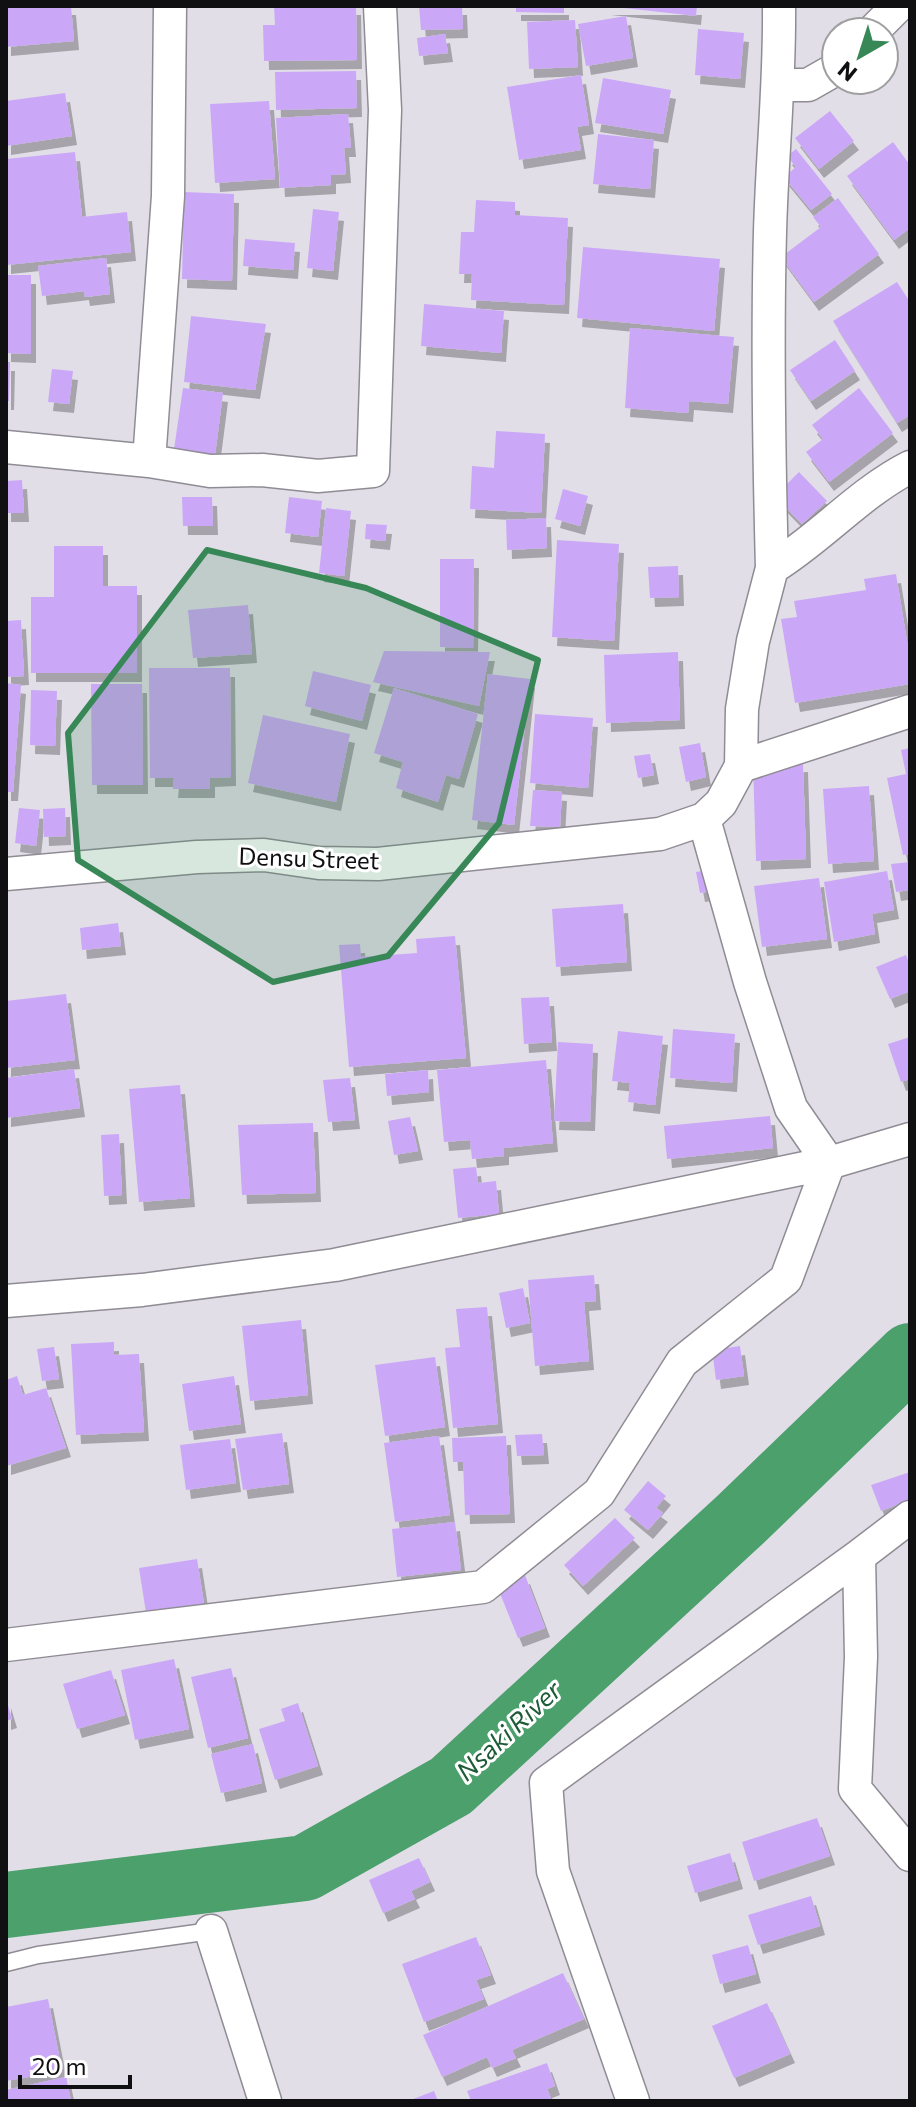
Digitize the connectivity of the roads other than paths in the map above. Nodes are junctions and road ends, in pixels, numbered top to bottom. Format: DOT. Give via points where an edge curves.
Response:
graph roads {
  1 [pos="170,6"];
  2 [pos="380,6"];
  3 [pos="779,6"];
  4 [pos="820,78"];
  5 [pos="781,85"];
  6 [pos="6,447"];
  7 [pos="149,461"];
  8 [pos="910,467"];
  9 [pos="772,568"];
  10 [pos="910,711"];
  11 [pos="741,766"];
  12 [pos="704,819"];
  13 [pos="6,874"];
  14 [pos="910,1139"];
  15 [pos="829,1163"];
  16 [pos="6,1301"];
  17 [pos="910,1517"];
  18 [pos="859,1556"];
  19 [pos="6,1645"];
  20 [pos="910,1855"];
  21 [pos="211,1931"];
  22 [pos="6,1963"];
  23 [pos="265,2101"];
  24 [pos="633,2101"];
  1 -- 7 [label="street" via="168,196"];
  2 -- 7 [label="street" via="385,110 373,471 318,476 210,471"];
  3 -- 5 [label="street"];
  4 -- 5 [label="street" via="808,85"];
  5 -- 9 [label="street" via="767,370"];
  6 -- 7 [label="street"];
  8 -- 9 [label="street"];
  9 -- 11 [label="street" via="750,655"];
  10 -- 11 [label="street"];
  11 -- 12 [label="street" via="721,803"];
  12 -- 13 [label="street, Densu Street" via="660,834 378,864 224,856"];
  12 -- 15 [label="street" via="791,1108"];
  14 -- 15 [label="street"];
  15 -- 16 [label="street" via="335,1265"];
  15 -- 19 [label="street" via="786,1279 682,1362 599,1493 483,1587"];
  17 -- 18 [label="street"];
  18 -- 20 [label="street" via="855,1789"];
  18 -- 24 [label="street" via="546,1783 553,1871"];
  21 -- 22 [label="lane"];
  21 -- 23 [label="street"];
}
